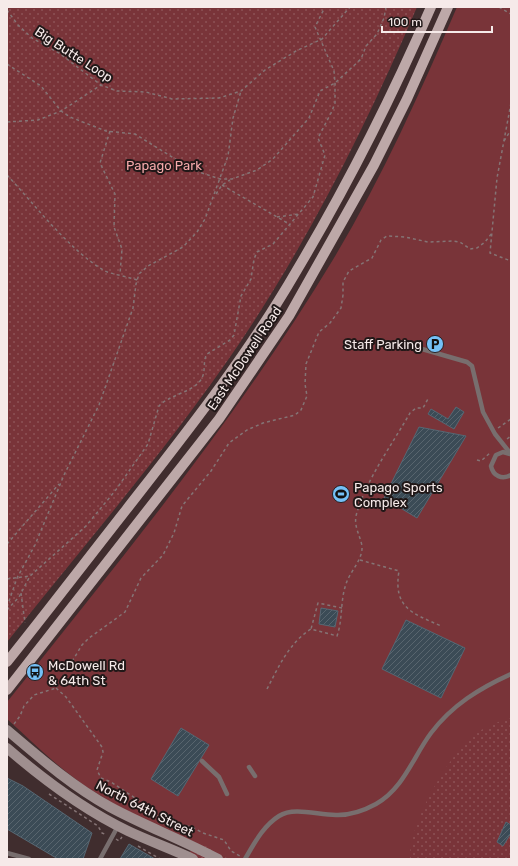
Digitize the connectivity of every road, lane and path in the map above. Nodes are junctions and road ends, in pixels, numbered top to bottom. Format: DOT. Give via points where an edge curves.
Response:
graph roads {
  1 [pos="326,7"];
  2 [pos="350,7"];
  3 [pos="386,7"];
  4 [pos="431,7"];
  5 [pos="448,7"];
  6 [pos="499,7"];
  7 [pos="7,10"];
  8 [pos="511,14"];
  9 [pos="319,40"];
  10 [pos="7,64"];
  11 [pos="335,83"];
  12 [pos="101,85"];
  13 [pos="241,91"];
  14 [pos="511,103"];
  15 [pos="61,111"];
  16 [pos="7,122"];
  17 [pos="511,130"];
  18 [pos="110,131"];
  19 [pos="504,143"];
  20 [pos="7,175"];
  21 [pos="220,179"];
  22 [pos="232,179"];
  23 [pos="222,185"];
  24 [pos="214,197"];
  25 [pos="300,213"];
  26 [pos="276,217"];
  27 [pos="289,224"];
  28 [pos="492,233"];
  29 [pos="511,261"];
  30 [pos="120,274"];
  31 [pos="137,280"];
  32 [pos="415,347"];
  33 [pos="429,397"];
  34 [pos="511,419"];
  35 [pos="493,431"];
  36 [pos="511,436"];
  37 [pos="507,439"];
  38 [pos="496,448"];
  39 [pos="511,455"];
  40 [pos="477,460"];
  41 [pos="511,475"];
  42 [pos="61,483"];
  43 [pos="7,544"];
  44 [pos="360,560"];
  45 [pos="30,576"];
  46 [pos="17,578"];
  47 [pos="7,579"];
  48 [pos="21,593"];
  49 [pos="7,607"];
  50 [pos="342,608"];
  51 [pos="7,610"];
  52 [pos="25,623"];
  53 [pos="441,626"];
  54 [pos="311,629"];
  55 [pos="7,662"];
  56 [pos="511,674"];
  57 [pos="56,688"];
  58 [pos="267,689"];
  59 [pos="7,690"];
  60 [pos="11,727"];
  61 [pos="7,748"];
  62 [pos="202,761"];
  63 [pos="248,767"];
  64 [pos="255,776"];
  65 [pos="227,794"];
  66 [pos="124,815"];
  67 [pos="118,826"];
  68 [pos="124,838"];
  69 [pos="117,840"];
  70 [pos="136,845"];
  71 [pos="7,853"];
  72 [pos="240,856"];
  73 [pos="29,859"];
  74 [pos="100,859"];
  75 [pos="160,859"];
  76 [pos="193,859"];
  77 [pos="218,859"];
  78 [pos="245,859"];
  1 -- 9 [label="path" via="315,27"];
  2 -- 9 [label="path, Big Butte Loop"];
  3 -- 11 [label="path" via="377,34 366,46 360,59"];
  4 -- 55 [label="main road, East McDowell Road" via="356,163 297,271 217,391 161,467"];
  5 -- 59 [label="main road, East McDowell Road" via="407,100 374,165 289,316 219,419"];
  6 -- 8 [label="path"];
  7 -- 12 [label="path, Big Butte Loop" via="32,38 60,53"];
  9 -- 11 [label="path" via="334,71"];
  9 -- 13 [label="path, Big Butte Loop" via="265,70"];
  10 -- 15 [label="path" via="41,86"];
  11 -- 22 [label="path" via="320,92 309,118 273,159 257,170"];
  11 -- 25 [label="path" via="332,111 318,138 324,154 320,177 313,197"];
  12 -- 13 [label="path, Big Butte Loop" via="117,91 146,92 172,99 219,98"];
  12 -- 15 [label="path"];
  13 -- 21 [label="path" via="233,118 228,156"];
  14 -- 19 [label="path"];
  15 -- 16 [label="path" via="38,120"];
  15 -- 18 [label="path" via="70,117"];
  17 -- 19 [label="path"];
  18 -- 21 [label="path" via="135,134 193,170"];
  18 -- 30 [label="path" via="100,163 115,194 114,227 122,249"];
  19 -- 28 [label="path" via="497,178"];
  20 -- 30 [label="path" via="79,252 106,272"];
  21 -- 22 [label="path"];
  21 -- 24 [label="path"];
  22 -- 23 [label="path"];
  23 -- 24 [label="path"];
  23 -- 26 [label="path"];
  24 -- 31 [label="path" via="197,232 183,247 148,266 139,274"];
  25 -- 26 [label="path"];
  25 -- 27 [label="path"];
  26 -- 27 [label="path"];
  27 -- 45 [label="path" via="273,244 257,252 252,279 241,296 233,338 207,354 204,358 205,370 200,381 159,406 148,444 115,491 86,526"];
  28 -- 29 [label="path" via="490,252"];
  28 -- 57 [label="path" via="486,242 470,249 460,242 428,242 387,236 381,240 372,258 349,271 343,282 341,308 330,324 319,332 306,364 307,396 301,410 295,415 247,430 229,443 211,471 182,506 163,555 141,578 125,612 102,627 82,646"];
  30 -- 31 [label="path"];
  31 -- 42 [label="path" via="133,308 99,405"];
  32 -- 35 [label="lane" via="467,362 472,366 483,412"];
  33 -- 44 [label="path" via="423,408 416,408 410,413 362,496 356,518 356,533 362,546"];
  34 -- 35 [label="path"];
  35 -- 39 [label="lane"];
  36 -- 37 [label="path"];
  38 -- 40 [label="path" via="482,461"];
  39 -- 41 [label="lane" via="503,452 496,455 491,466 498,476"];
  42 -- 43 [label="path"];
  42 -- 46 [label="path" via="35,545"];
  44 -- 53 [label="path" via="399,571 398,595 402,605 415,615"];
  44 -- 54 [label="path" via="345,586 337,636"];
  45 -- 46 [label="path"];
  45 -- 48 [label="path"];
  46 -- 47 [label="path"];
  46 -- 49 [label="path"];
  48 -- 51 [label="path"];
  48 -- 52 [label="path"];
  50 -- 54 [label="path" via="318,603"];
  54 -- 58 [label="path" via="290,646"];
  56 -- 78 [label="lane" via="477,691 454,708 431,733 406,776 378,803 360,811 339,815 298,812 284,814 264,829"];
  57 -- 60 [label="path" via="34,695"];
  57 -- 72 [label="path" via="66,697 102,747 103,752 97,770 101,778 150,808 158,817 170,816 180,825 192,826 203,833 224,840 231,851"];
  60 -- 66 [label="main road, North 64th Street" via="54,771"];
  61 -- 67 [label="main road, North 64th Street" via="54,787"];
  62 -- 65 [label="lane" via="219,777"];
  63 -- 64 [label="lane"];
  66 -- 67 [label="main road"];
  66 -- 77 [label="main road, North 64th Street"];
  67 -- 74 [label="lane"];
  67 -- 76 [label="main road, North 64th Street"];
  68 -- 69 [label="path"];
  70 -- 75 [label="path"];
  71 -- 73 [label="lane"];
}
